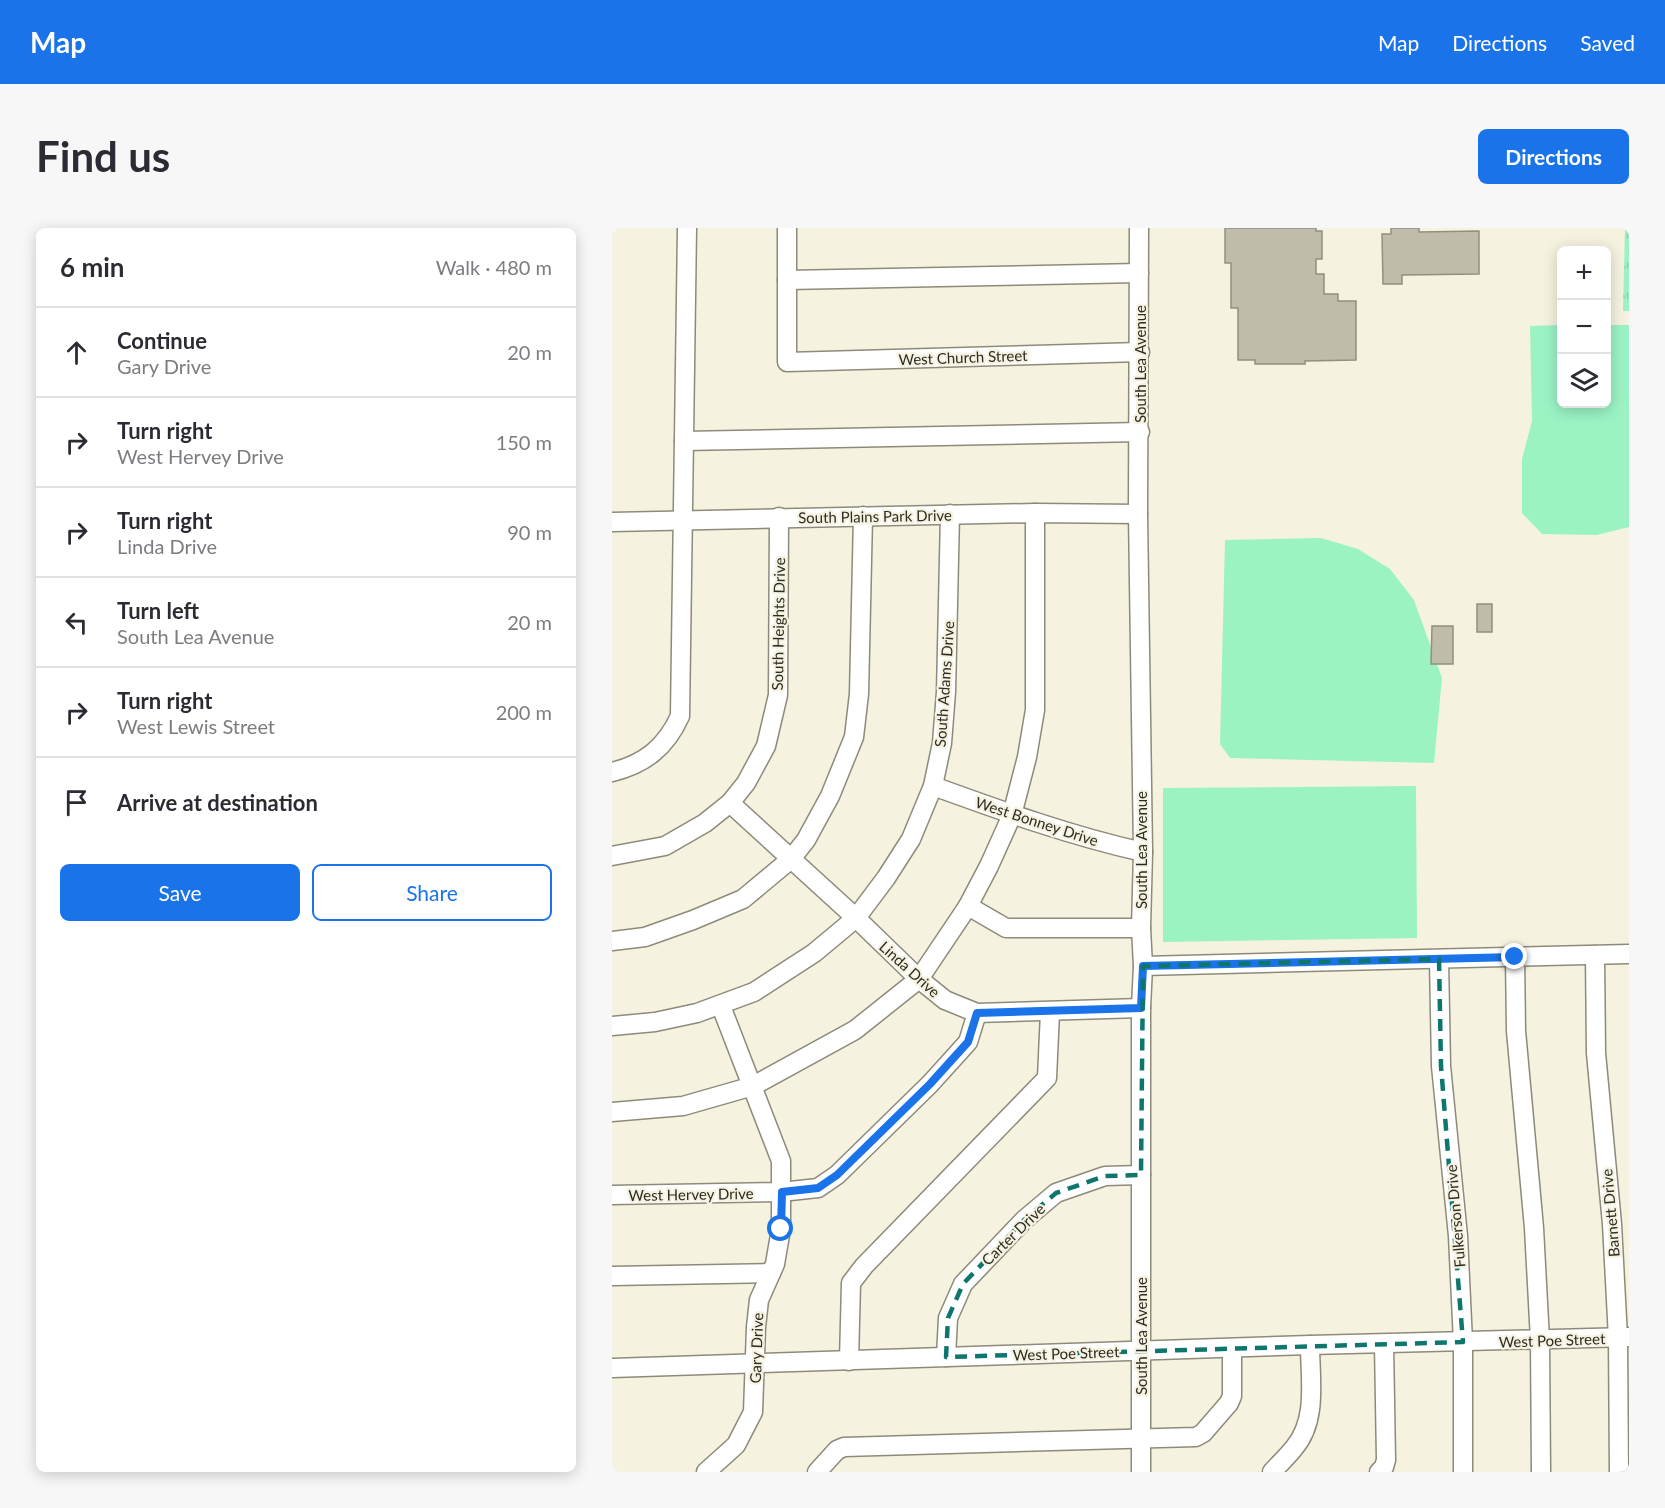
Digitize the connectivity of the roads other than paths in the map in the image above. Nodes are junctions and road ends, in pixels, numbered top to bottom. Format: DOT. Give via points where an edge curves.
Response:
graph roads {
  1 [pos="687,228"];
  2 [pos="787,228"];
  3 [pos="1139,228"];
  4 [pos="1139,273"];
  5 [pos="787,280"];
  6 [pos="1140,352"];
  7 [pos="1140,432"];
  8 [pos="684,441"];
  9 [pos="1035,513"];
  10 [pos="950,514"];
  11 [pos="1138,514"];
  12 [pos="863,516"];
  13 [pos="779,518"];
  14 [pos="683,520"];
  15 [pos="612,522"];
  16 [pos="612,772"];
  17 [pos="933,786"];
  18 [pos="730,803"];
  19 [pos="1012,815"];
  20 [pos="1143,852"];
  21 [pos="612,856"];
  22 [pos="790,859"];
  23 [pos="968,906"];
  24 [pos="856,918"];
  25 [pos="1141,928"];
  26 [pos="612,941"];
  27 [pos="1629,954"];
  28 [pos="1595,955"];
  29 [pos="1515,957"];
  30 [pos="1439,959"];
  31 [pos="1143,966"];
  32 [pos="919,979"];
  33 [pos="722,1006"];
  34 [pos="1141,1008"];
  35 [pos="1050,1012"];
  36 [pos="977,1013"];
  37 [pos="612,1026"];
  38 [pos="753,1086"];
  39 [pos="612,1112"];
  40 [pos="1141,1175"];
  41 [pos="782,1192"];
  42 [pos="612,1195"];
  43 [pos="771,1273"];
  44 [pos="612,1276"];
  45 [pos="1624,1338"];
  46 [pos="1540,1340"];
  47 [pos="1463,1342"];
  48 [pos="1383,1344"];
  49 [pos="1310,1345"];
  50 [pos="1232,1348"];
  51 [pos="1141,1351"];
  52 [pos="946,1357"];
  53 [pos="849,1361"];
  54 [pos="756,1364"];
  55 [pos="612,1368"];
  56 [pos="1140,1439"];
  57 [pos="706,1472"];
  58 [pos="817,1472"];
  59 [pos="1141,1472"];
  60 [pos="1272,1472"];
  61 [pos="1379,1472"];
  62 [pos="1463,1472"];
  63 [pos="1541,1472"];
  64 [pos="1619,1472"];
  1 -- 8 [label="street"];
  2 -- 5 [label="street"];
  3 -- 4 [label="street, South Lea Avenue"];
  4 -- 5 [label="street"];
  4 -- 6 [label="street, South Lea Avenue"];
  5 -- 6 [label="street, West Church Street" via="787,362"];
  6 -- 7 [label="street, South Lea Avenue"];
  7 -- 8 [label="street"];
  7 -- 11 [label="street, South Lea Avenue"];
  8 -- 14 [label="street"];
  9 -- 10 [label="street, South Plains Park Drive"];
  9 -- 11 [label="street, South Plains Park Drive"];
  9 -- 19 [label="street" via="1035,710"];
  10 -- 12 [label="street, South Plains Park Drive"];
  10 -- 17 [label="street, South Adams Drive" via="946,692 942,743"];
  11 -- 20 [label="street, South Lea Avenue"];
  12 -- 13 [label="street, South Plains Park Drive"];
  12 -- 22 [label="street" via="859,694 854,737 830,796 806,840"];
  13 -- 14 [label="street, South Plains Park Drive"];
  13 -- 18 [label="street, South Heights Drive" via="778,695 766,746"];
  14 -- 15 [label="street, South Plains Park Drive"];
  14 -- 16 [label="street" via="680,716 662,747 644,760"];
  17 -- 19 [label="street, West Bonney Drive"];
  17 -- 24 [label="street, South Adams Drive" via="910,839"];
  18 -- 21 [label="street, South Heights Drive" via="665,846"];
  18 -- 22 [label="street, Linda Drive"];
  19 -- 20 [label="street, West Bonney Drive" via="1093,841"];
  19 -- 23 [label="street"];
  20 -- 25 [label="street, South Lea Avenue"];
  22 -- 24 [label="street, Linda Drive"];
  22 -- 26 [label="street" via="743,899 645,937"];
  23 -- 25 [label="street" via="1006,927"];
  23 -- 32 [label="street"];
  24 -- 32 [label="street, Linda Drive"];
  24 -- 33 [label="street, South Adams Drive" via="770,983"];
  25 -- 31 [label="street, South Lea Avenue"];
  27 -- 28 [label="street"];
  28 -- 29 [label="street"];
  28 -- 45 [label="street, Barnett Drive" via="1596,1053"];
  29 -- 30 [label="street"];
  29 -- 46 [label="street" via="1516,1031"];
  30 -- 31 [label="street"];
  30 -- 47 [label="street, Fulkerson Drive" via="1441,1065 1458,1236"];
  31 -- 34 [label="street, South Lea Avenue"];
  32 -- 36 [label="street, Linda Drive" via="945,1000"];
  32 -- 38 [label="street" via="855,1030"];
  33 -- 37 [label="street, South Adams Drive" via="656,1022"];
  33 -- 38 [label="street, Gary Drive"];
  34 -- 35 [label="street, Linda Drive"];
  34 -- 40 [label="street, South Lea Avenue"];
  35 -- 36 [label="street, Linda Drive"];
  35 -- 53 [label="street" via="1047,1078 851,1283"];
  36 -- 41 [label="street, West Hervey Drive" via="968,1042 837,1175 818,1188"];
  38 -- 39 [label="street" via="684,1106"];
  38 -- 41 [label="street, Gary Drive" via="781,1161"];
  40 -- 51 [label="street, South Lea Avenue"];
  40 -- 52 [label="street, Carter Drive" via="1105,1176 1056,1193 1024,1220 963,1284 948,1318"];
  41 -- 42 [label="street, West Hervey Drive"];
  41 -- 43 [label="street, Gary Drive" via="781,1229"];
  43 -- 44 [label="street"];
  43 -- 54 [label="street, Gary Drive" via="759,1300"];
  45 -- 46 [label="street, West Poe Street"];
  45 -- 64 [label="street, Barnett Drive"];
  46 -- 47 [label="street, West Poe Street"];
  46 -- 63 [label="street"];
  47 -- 48 [label="street, West Poe Street"];
  47 -- 62 [label="street, Fulkerson Drive"];
  48 -- 49 [label="street, West Poe Street"];
  48 -- 61 [label="street" via="1386,1460"];
  49 -- 50 [label="street, West Poe Street"];
  49 -- 60 [label="street" via="1308,1421 1295,1448"];
  50 -- 51 [label="street, West Poe Street"];
  50 -- 56 [label="street" via="1232,1395 1203,1433 1196,1437"];
  51 -- 52 [label="street, West Poe Street"];
  51 -- 56 [label="street, South Lea Avenue"];
  52 -- 53 [label="street, West Poe Street"];
  53 -- 54 [label="street, West Poe Street"];
  54 -- 55 [label="street, West Poe Street"];
  54 -- 57 [label="street, Gary Drive" via="753,1412 736,1445"];
  56 -- 58 [label="street" via="844,1448 837,1450"];
  56 -- 59 [label="street, South Lea Avenue"];
}
